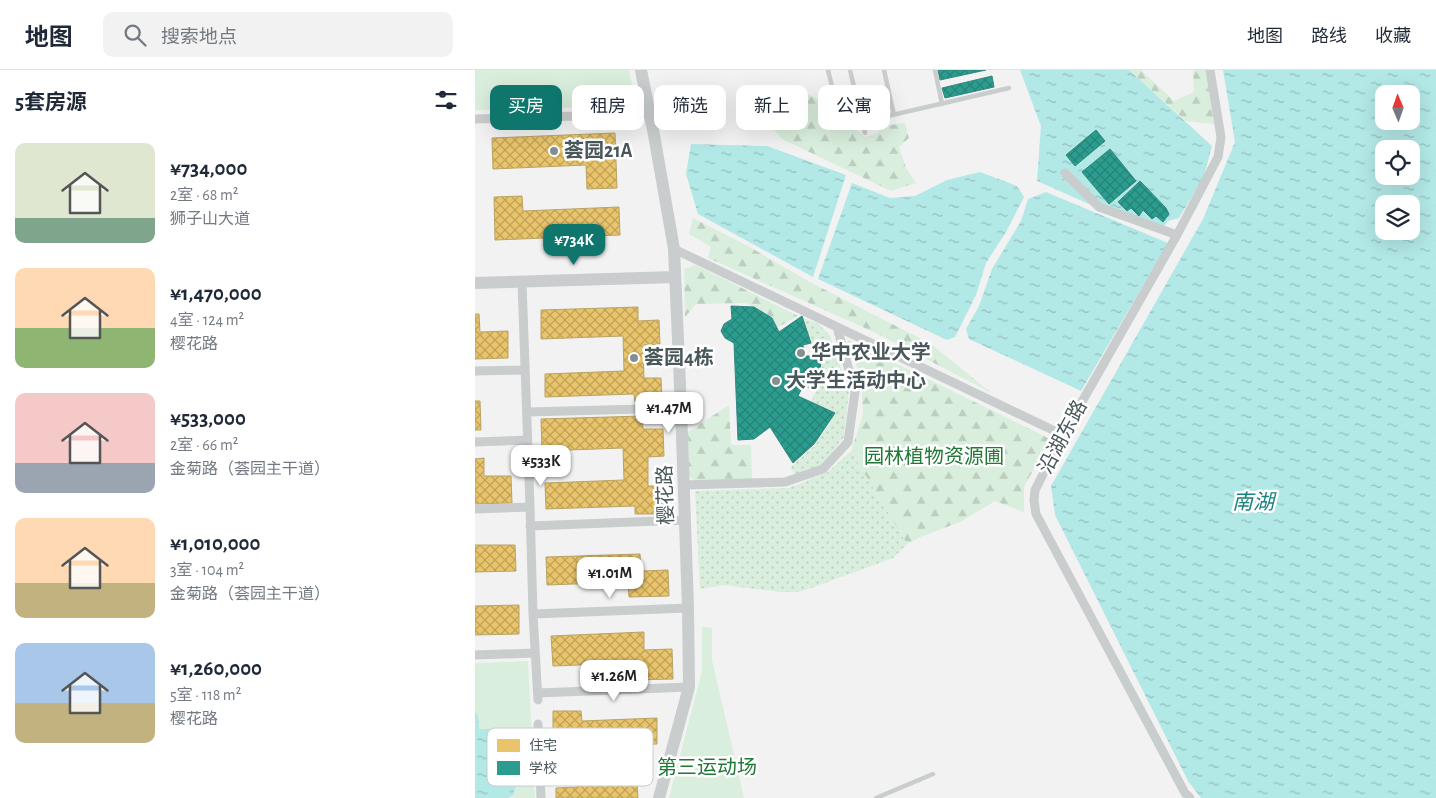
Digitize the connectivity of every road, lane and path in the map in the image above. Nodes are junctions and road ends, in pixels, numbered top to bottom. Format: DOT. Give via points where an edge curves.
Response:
graph roads {
  1 [pos="641,70"];
  2 [pos="828,70"];
  3 [pos="850,70"];
  4 [pos="885,70"];
  5 [pos="935,70"];
  6 [pos="1210,70"];
  7 [pos="832,85"];
  8 [pos="853,85"];
  9 [pos="1009,88"];
  10 [pos="942,104"];
  11 [pos="650,114"];
  12 [pos="894,115"];
  13 [pos="890,116"];
  14 [pos="475,119"];
  15 [pos="864,130"];
  16 [pos="865,133"];
  17 [pos="1065,173"];
  18 [pos="1177,235"];
  19 [pos="674,249"];
  20 [pos="675,277"];
  21 [pos="522,282"];
  22 [pos="475,283"];
  23 [pos="837,327"];
  24 [pos="525,370"];
  25 [pos="475,371"];
  26 [pos="681,408"];
  27 [pos="527,412"];
  28 [pos="1063,435"];
  29 [pos="527,440"];
  30 [pos="475,442"];
  31 [pos="684,485"];
  32 [pos="530,507"];
  33 [pos="475,509"];
  34 [pos="685,520"];
  35 [pos="531,526"];
  36 [pos="688,608"];
  37 [pos="533,614"];
  38 [pos="535,653"];
  39 [pos="475,655"];
  40 [pos="689,687"];
  41 [pos="539,724"];
  42 [pos="539,728"];
  43 [pos="933,774"];
  44 [pos="659,798"];
  45 [pos="876,798"];
  46 [pos="1190,798"];
  1 -- 11 [label="street, 樱花路"];
  2 -- 7 [label="lane"];
  3 -- 8 [label="lane"];
  4 -- 12 [label="lane"];
  5 -- 10 [label="lane"];
  6 -- 18 [label="street, 沿湖东路" via="1221,137 1218,158"];
  9 -- 10 [label="lane"];
  10 -- 12 [label="lane"];
  11 -- 14 [label="street"];
  11 -- 19 [label="street, 樱花路"];
  12 -- 13 [label="lane"];
  15 -- 16 [label="lane"];
  17 -- 18 [label="street" via="1099,207"];
  18 -- 28 [label="street, 沿湖东路"];
  19 -- 20 [label="street, 樱花路"];
  19 -- 23 [label="street"];
  20 -- 21 [label="street"];
  20 -- 26 [label="street, 樱花路"];
  21 -- 22 [label="street"];
  21 -- 24 [label="street"];
  23 -- 28 [label="street"];
  23 -- 31 [label="street" via="855,392 848,442 823,468 785,482"];
  24 -- 25 [label="street"];
  24 -- 27 [label="street"];
  26 -- 27 [label="street"];
  26 -- 31 [label="street, 樱花路"];
  27 -- 29 [label="street"];
  28 -- 46 [label="street, 沿湖东路" via="1035,490 1036,514"];
  29 -- 30 [label="street"];
  29 -- 32 [label="street"];
  31 -- 34 [label="street, 樱花路"];
  32 -- 33 [label="street"];
  32 -- 35 [label="street"];
  34 -- 35 [label="street"];
  34 -- 36 [label="street, 樱花路"];
  35 -- 37 [label="street"];
  36 -- 37 [label="street"];
  36 -- 40 [label="street, 樱花路"];
  37 -- 38 [label="street"];
  38 -- 39 [label="street"];
  38 -- 40 [label="street" via="538,697"];
  40 -- 44 [label="street, 樱花路"];
  41 -- 42 [label="street"];
  43 -- 45 [label="lane"];
}
